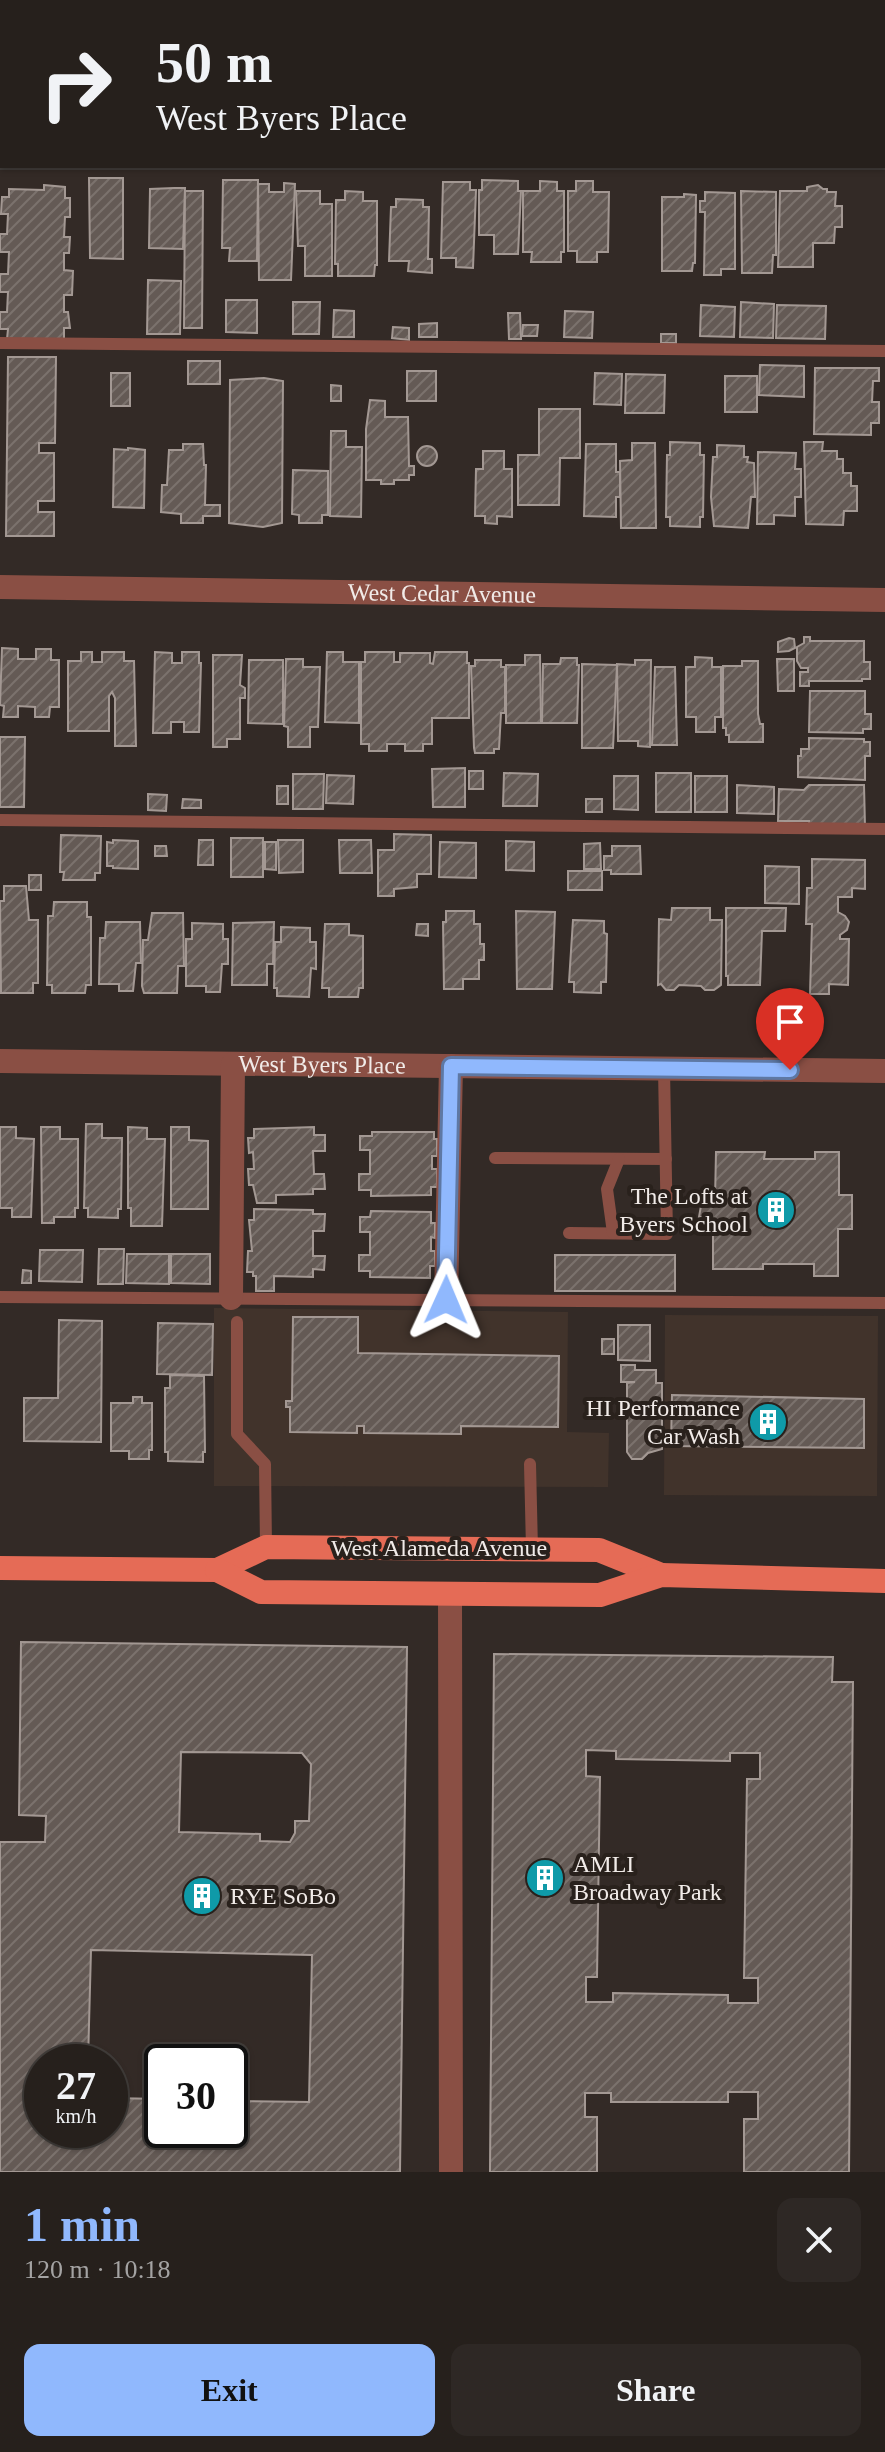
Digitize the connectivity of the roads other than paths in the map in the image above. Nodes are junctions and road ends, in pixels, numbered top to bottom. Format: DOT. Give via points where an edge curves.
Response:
graph roads {
  1 [pos="0,343"];
  2 [pos="885,351"];
  3 [pos="0,587"];
  4 [pos="885,600"];
  5 [pos="0,820"];
  6 [pos="885,829"];
  7 [pos="0,1061"];
  8 [pos="233,1064"];
  9 [pos="451,1066"];
  10 [pos="664,1069"];
  11 [pos="885,1071"];
  12 [pos="495,1158"];
  13 [pos="619,1159"];
  14 [pos="666,1159"];
  15 [pos="569,1233"];
  16 [pos="613,1233"];
  17 [pos="0,1297"];
  18 [pos="446,1300"];
  19 [pos="885,1303"];
  20 [pos="234,1310"];
  21 [pos="530,1464"];
  22 [pos="266,1547"];
  23 [pos="532,1549"];
  24 [pos="0,1568"];
  25 [pos="217,1570"];
  26 [pos="661,1575"];
  27 [pos="885,1581"];
  28 [pos="450,1594"];
  29 [pos="451,2172"];
  1 -- 2 [label="lane"];
  3 -- 4 [label="street, West Cedar Avenue"];
  5 -- 6 [label="lane"];
  7 -- 8 [label="street, West Byers Place"];
  8 -- 9 [label="street, West Byers Place"];
  8 -- 20 [label="street"];
  9 -- 10 [label="street, West Byers Place"];
  9 -- 18 [label="street"];
  10 -- 11 [label="street, West Byers Place"];
  10 -- 14 [label="lane"];
  12 -- 13 [label="lane"];
  13 -- 14 [label="lane"];
  13 -- 16 [label="lane" via="607,1189"];
  14 -- 16 [label="lane" via="667,1234"];
  15 -- 16 [label="lane"];
  17 -- 20 [label="lane"];
  18 -- 19 [label="lane"];
  18 -- 20 [label="lane"];
  20 -- 22 [label="lane" via="237,1434 265,1464"];
  21 -- 23 [label="lane"];
  22 -- 23 [label="main road, West Alameda Avenue"];
  22 -- 25 [label="main road, West Alameda Avenue"];
  23 -- 26 [label="main road, West Alameda Avenue" via="599,1550"];
  24 -- 25 [label="main road, West Alameda Avenue"];
  25 -- 28 [label="main road, West Alameda Avenue" via="261,1592"];
  26 -- 27 [label="main road, West Alameda Avenue"];
  26 -- 28 [label="main road, West Alameda Avenue" via="600,1595"];
  28 -- 29 [label="street"];
}
